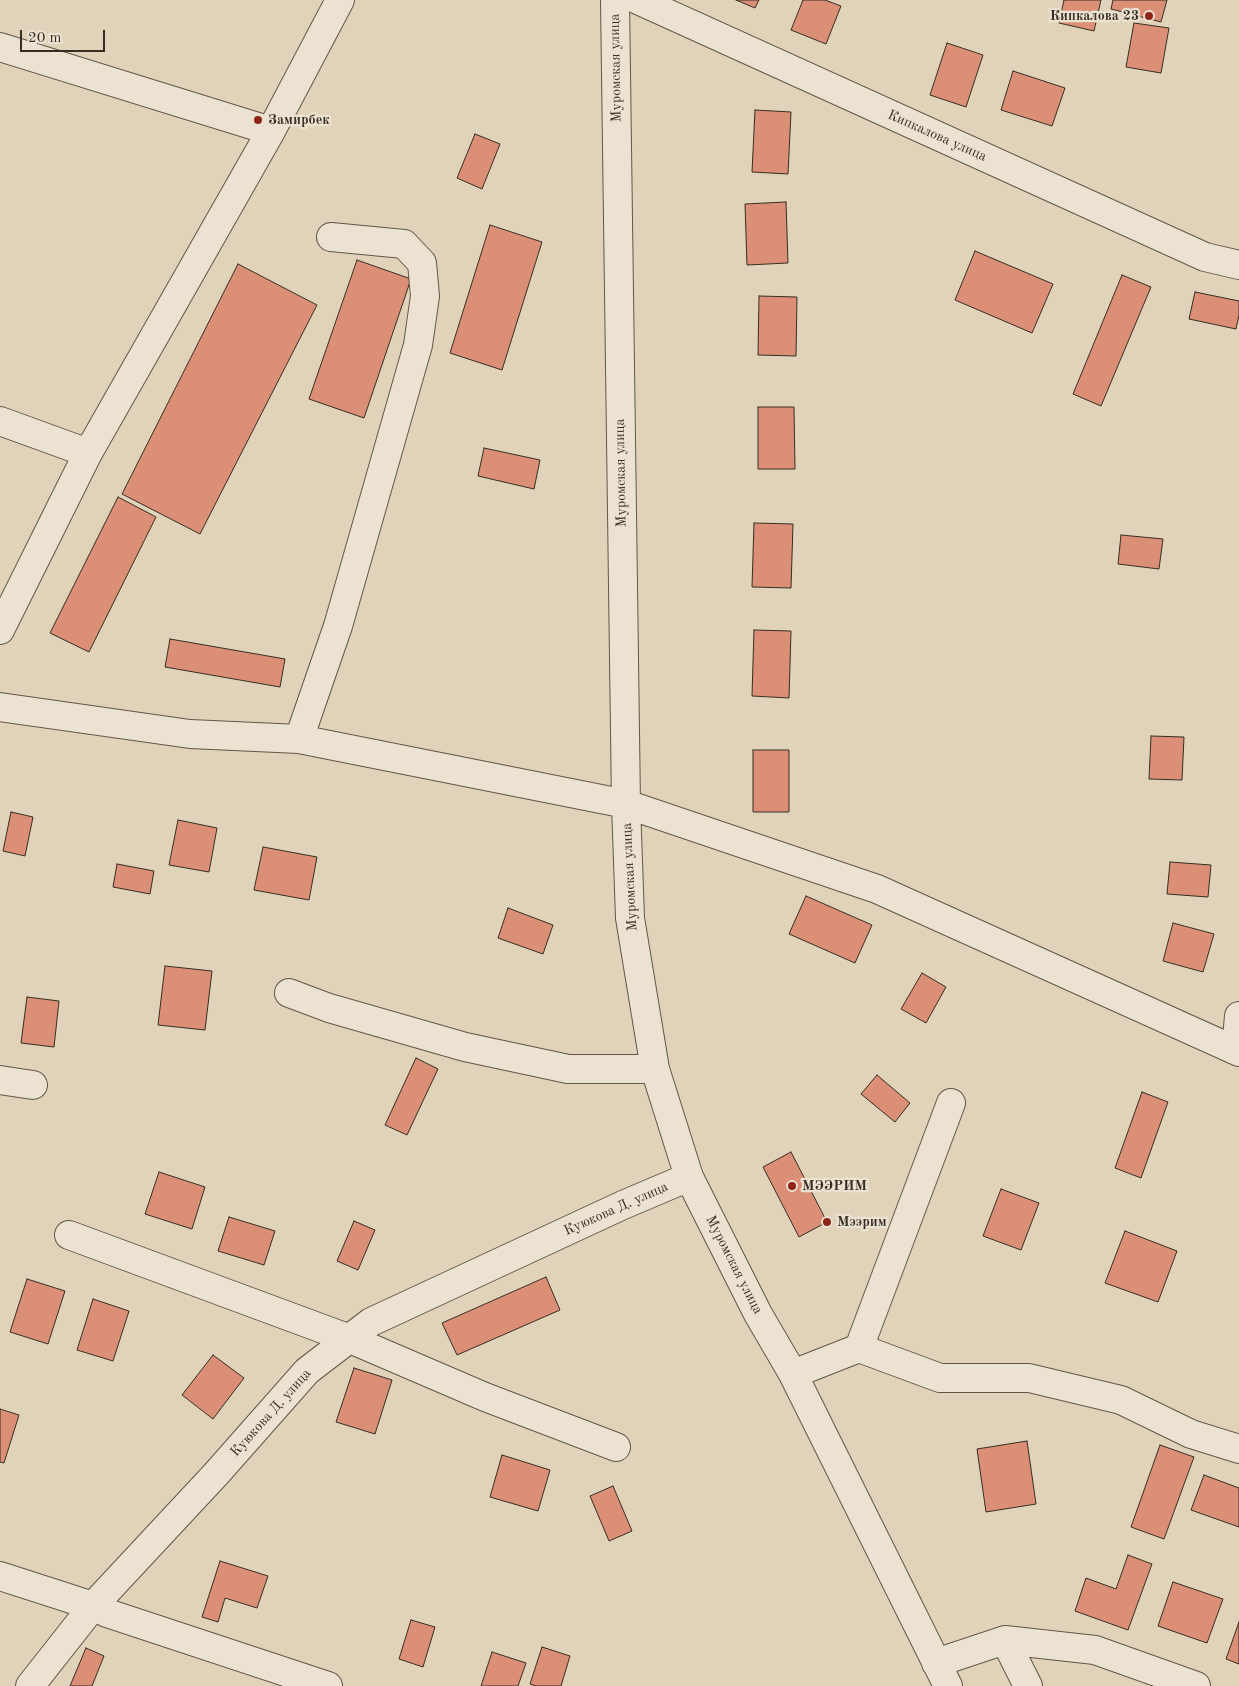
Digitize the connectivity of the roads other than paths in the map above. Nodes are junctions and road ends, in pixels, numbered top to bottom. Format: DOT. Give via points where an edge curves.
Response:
graph roads {
  1 [pos="340,0"];
  2 [pos="615,0"];
  3 [pos="638,0"];
  4 [pos="0,47"];
  5 [pos="270,131"];
  6 [pos="331,237"];
  7 [pos="1239,265"];
  8 [pos="0,421"];
  9 [pos="88,453"];
  10 [pos="0,630"];
  11 [pos="0,708"];
  12 [pos="299,739"];
  13 [pos="626,804"];
  14 [pos="289,993"];
  15 [pos="1239,1016"];
  16 [pos="1237,1051"];
  17 [pos="655,1069"];
  18 [pos="0,1080"];
  19 [pos="33,1085"];
  20 [pos="951,1103"];
  21 [pos="690,1177"];
  22 [pos="69,1235"];
  23 [pos="350,1339"];
  24 [pos="859,1348"];
  25 [pos="793,1374"];
  26 [pos="616,1447"];
  27 [pos="1239,1449"];
  28 [pos="0,1576"];
  29 [pos="93,1606"];
  30 [pos="1005,1640"];
  31 [pos="938,1678"];
  32 [pos="30,1686"];
  33 [pos="328,1686"];
  34 [pos="1028,1686"];
  35 [pos="1196,1686"];
  1 -- 5 [label="street"];
  2 -- 13 [label="street, Муромская улица"];
  3 -- 7 [label="street, Кипкалова улица" via="1205,257"];
  4 -- 5 [label="street"];
  5 -- 9 [label="street"];
  6 -- 12 [label="street" via="404,244 422,264 425,296 418,345 343,607"];
  8 -- 9 [label="street"];
  9 -- 10 [label="street"];
  11 -- 12 [label="street" via="190,734"];
  12 -- 13 [label="street"];
  13 -- 16 [label="street" via="877,889"];
  13 -- 17 [label="street, Муромская улица" via="630,918"];
  14 -- 17 [label="street" via="465,1048 568,1069"];
  15 -- 16 [label="street"];
  17 -- 21 [label="street, Муромская улица"];
  18 -- 19 [label="street"];
  20 -- 24 [label="street"];
  21 -- 23 [label="street, Куюкова Д. улица" via="371,1322"];
  21 -- 25 [label="street, Муромская улица" via="758,1314"];
  22 -- 23 [label="street"];
  23 -- 26 [label="street" via="485,1397"];
  23 -- 29 [label="street, Куюкова Д. улица" via="307,1371"];
  24 -- 25 [label="street"];
  24 -- 27 [label="street" via="940,1378 1029,1378 1121,1400 1191,1434"];
  25 -- 31 [label="street, Муромская улица"];
  28 -- 29 [label="street"];
  29 -- 32 [label="street, Куюкова Д. улица"];
  29 -- 33 [label="street"];
  30 -- 31 [label="street"];
  30 -- 34 [label="street"];
  30 -- 35 [label="street" via="1094,1650"];
}
